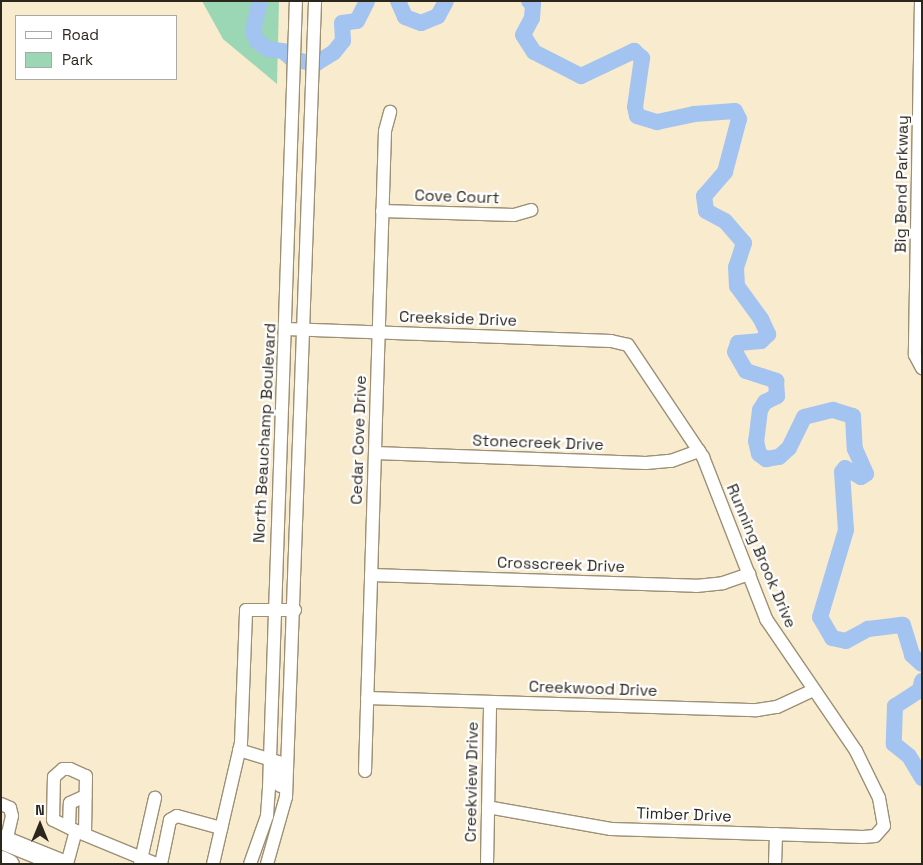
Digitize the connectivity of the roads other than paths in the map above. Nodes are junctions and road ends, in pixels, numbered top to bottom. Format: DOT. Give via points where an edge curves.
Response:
graph roads {
  1 [pos="296,1"];
  2 [pos="315,1"];
  3 [pos="921,1"];
  4 [pos="390,112"];
  5 [pos="920,112"];
  6 [pos="531,210"];
  7 [pos="382,212"];
  8 [pos="919,243"];
  9 [pos="286,329"];
  10 [pos="304,330"];
  11 [pos="379,333"];
  12 [pos="628,345"];
  13 [pos="920,367"];
  14 [pos="699,451"];
  15 [pos="375,453"];
  16 [pos="749,574"];
  17 [pos="371,575"];
  18 [pos="274,610"];
  19 [pos="295,610"];
  20 [pos="813,690"];
  21 [pos="368,698"];
  22 [pos="490,702"];
  23 [pos="239,750"];
  24 [pos="270,758"];
  25 [pos="365,771"];
  26 [pos="286,797"];
  27 [pos="155,798"];
  28 [pos="1,804"];
  29 [pos="488,807"];
  30 [pos="221,828"];
  31 [pos="77,831"];
  32 [pos="881,833"];
  33 [pos="776,834"];
  34 [pos="4,840"];
  35 [pos="1,860"];
  36 [pos="141,861"];
  37 [pos="9,864"];
  38 [pos="63,864"];
  39 [pos="67,864"];
  40 [pos="156,864"];
  41 [pos="162,864"];
  42 [pos="213,864"];
  43 [pos="250,864"];
  44 [pos="267,864"];
  45 [pos="487,864"];
  46 [pos="775,864"];
  1 -- 9 [label="street, North Beauchamp Boulevard"];
  2 -- 10 [label="street, North Beauchamp Boulevard"];
  3 -- 5 [label="street, Big Bend Parkway"];
  4 -- 7 [label="street, Cedar Cove Drive" via="385,131"];
  5 -- 8 [label="street, Big Bend Parkway"];
  6 -- 7 [label="street, Cove Court" via="514,215"];
  7 -- 11 [label="street, Cedar Cove Drive"];
  8 -- 13 [label="street, Big Bend Parkway" via="915,355"];
  9 -- 10 [label="street, Creekside Drive"];
  9 -- 18 [label="street, North Beauchamp Boulevard"];
  10 -- 11 [label="street, Creekside Drive"];
  10 -- 19 [label="street, North Beauchamp Boulevard"];
  11 -- 12 [label="street, Creekside Drive" via="611,341"];
  11 -- 15 [label="street, Cedar Cove Drive"];
  12 -- 14 [label="street, Running Brook Drive"];
  14 -- 15 [label="street, Stonecreek Drive" via="671,461 646,462"];
  14 -- 16 [label="street, Running Brook Drive"];
  15 -- 17 [label="street, Cedar Cove Drive"];
  16 -- 17 [label="street, Crosscreek Drive" via="723,583 696,586"];
  16 -- 20 [label="street, Running Brook Drive" via="766,619"];
  17 -- 21 [label="street, Cedar Cove Drive"];
  18 -- 19 [label="street"];
  18 -- 23 [label="street" via="246,610"];
  18 -- 24 [label="street, North Beauchamp Boulevard"];
  19 -- 26 [label="street, North Beauchamp Boulevard"];
  20 -- 22 [label="street, Creekwood Drive" via="777,707 757,710"];
  20 -- 32 [label="street, Running Brook Drive" via="871,778 883,815"];
  21 -- 22 [label="street, Creekwood Drive"];
  21 -- 25 [label="street, Cedar Cove Drive"];
  22 -- 29 [label="street, Creekview Drive"];
  23 -- 24 [label="street"];
  23 -- 30 [label="street"];
  24 -- 26 [label="street" via="278,762 280,793"];
  24 -- 43 [label="street, North Beauchamp Boulevard" via="267,816"];
  26 -- 44 [label="street, North Beauchamp Boulevard"];
  27 -- 36 [label="street"];
  28 -- 34 [label="street" via="10,808 12,816"];
  29 -- 33 [label="street, Timber Drive" via="611,829"];
  29 -- 45 [label="street, Creekview Drive"];
  30 -- 41 [label="street" via="177,816 170,820"];
  30 -- 42 [label="street"];
  31 -- 31 [label="street" via="85,796 83,775 70,768 63,769 54,777 53,820"];
  31 -- 36 [label="street"];
  31 -- 39 [label="street"];
  32 -- 33 [label="street, Timber Drive" via="864,837"];
  33 -- 46 [label="street"];
  34 -- 38 [label="highway"];
  35 -- 37 [label="highway"];
  36 -- 40 [label="street"];
}
